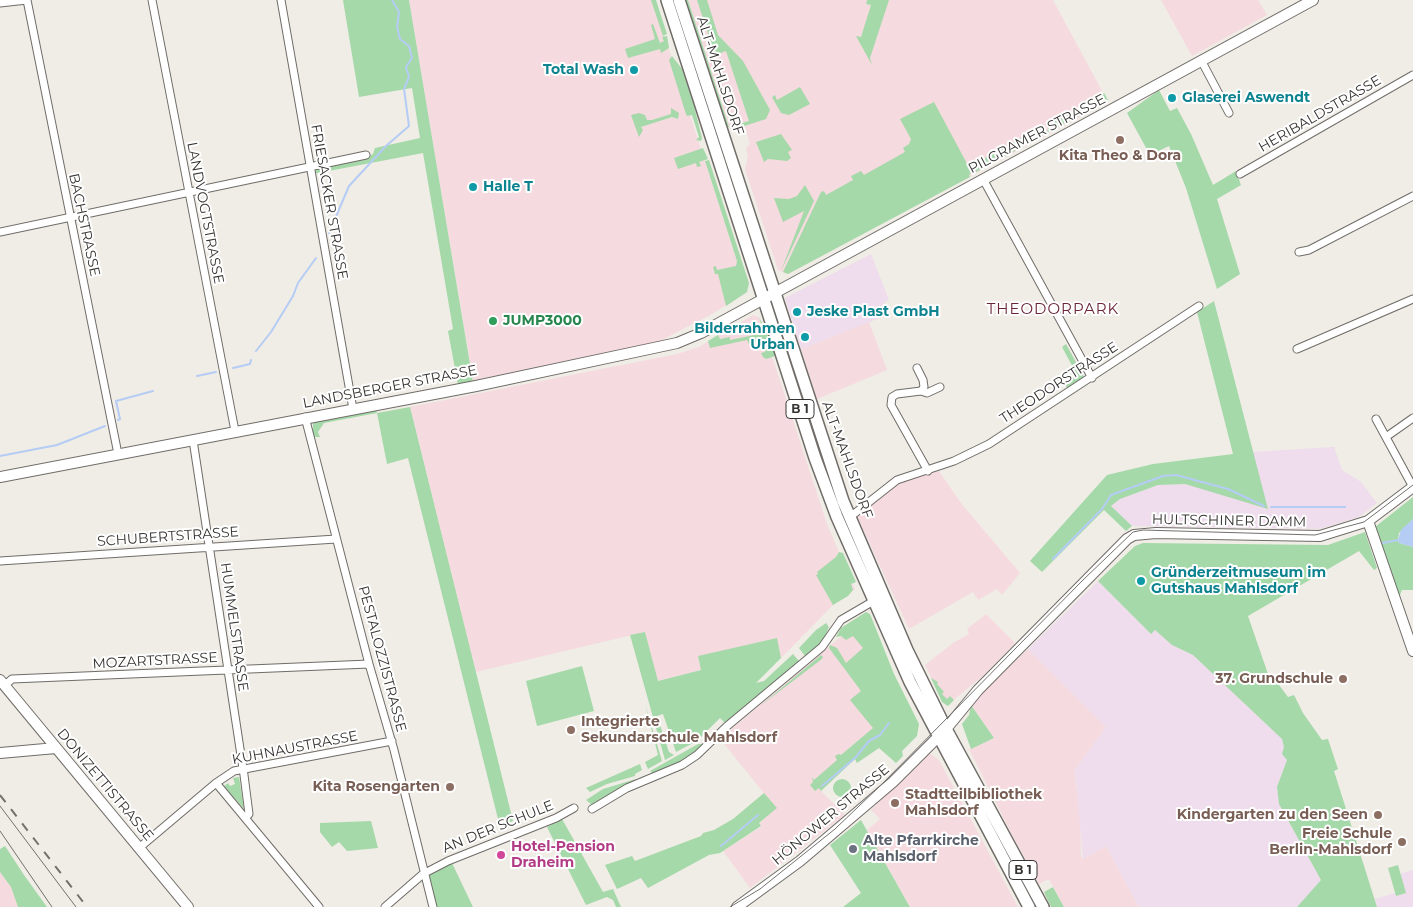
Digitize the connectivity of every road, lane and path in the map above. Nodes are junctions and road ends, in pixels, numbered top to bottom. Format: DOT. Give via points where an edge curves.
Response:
graph roads {
  1 [pos="27,0"];
  2 [pos="152,0"];
  3 [pos="281,0"];
  4 [pos="667,0"];
  5 [pos="679,0"];
  6 [pos="1313,0"];
  7 [pos="0,3"];
  8 [pos="1201,60"];
  9 [pos="1413,75"];
  10 [pos="1228,113"];
  11 [pos="366,155"];
  12 [pos="310,168"];
  13 [pos="1240,174"];
  14 [pos="983,179"];
  15 [pos="189,193"];
  16 [pos="1413,196"];
  17 [pos="70,217"];
  18 [pos="0,232"];
  19 [pos="1299,252"];
  20 [pos="769,295"];
  21 [pos="1413,299"];
  22 [pos="1199,306"];
  23 [pos="1296,350"];
  24 [pos="917,368"];
  25 [pos="1092,378"];
  26 [pos="940,387"];
  27 [pos="921,391"];
  28 [pos="352,409"];
  29 [pos="305,417"];
  30 [pos="1413,418"];
  31 [pos="1376,419"];
  32 [pos="235,431"];
  33 [pos="1386,437"];
  34 [pos="193,440"];
  35 [pos="118,454"];
  36 [pos="928,471"];
  37 [pos="0,477"];
  38 [pos="1413,487"];
  39 [pos="850,517"];
  40 [pos="1368,521"];
  41 [pos="336,539"];
  42 [pos="210,547"];
  43 [pos="0,560"];
  44 [pos="879,598"];
  45 [pos="1413,651"];
  46 [pos="369,664"];
  47 [pos="227,670"];
  48 [pos="2,683"];
  49 [pos="942,734"];
  50 [pos="392,742"];
  51 [pos="56,748"];
  52 [pos="0,752"];
  53 [pos="243,769"];
  54 [pos="216,783"];
  55 [pos="574,808"];
  56 [pos="592,809"];
  57 [pos="246,817"];
  58 [pos="139,848"];
  59 [pos="423,874"];
  60 [pos="188,907"];
  61 [pos="319,907"];
  62 [pos="385,907"];
  63 [pos="433,907"];
  64 [pos="737,907"];
  65 [pos="1029,907"];
  66 [pos="1043,907"];
  1 -- 7 [label="street"];
  1 -- 17 [label="street, BACHSTRASSE"];
  2 -- 15 [label="street, LANDVOGTSTRASSE"];
  3 -- 12 [label="street, FRIESACKER STRASSE"];
  4 -- 20 [label="main road, ALT-MAHLSDORF / B 1"];
  5 -- 20 [label="main road, ALT-MAHLSDORF / B 1"];
  6 -- 8 [label="street, PILGRAMER STRASSE"];
  8 -- 10 [label="street"];
  8 -- 14 [label="street, PILGRAMER STRASSE"];
  9 -- 13 [label="street, HERIBALDSTRASSE"];
  11 -- 12 [label="street"];
  12 -- 15 [label="street"];
  12 -- 28 [label="street, FRIESACKER STRASSE"];
  14 -- 20 [label="street, PILGRAMER STRASSE"];
  14 -- 25 [label="street"];
  15 -- 17 [label="street"];
  15 -- 32 [label="street, LANDVOGTSTRASSE"];
  16 -- 19 [label="street"];
  17 -- 18 [label="street"];
  17 -- 35 [label="street, BACHSTRASSE"];
  20 -- 28 [label="street, LANDSBERGER STRASSE" via="677,343"];
  20 -- 39 [label="main road, ALT-MAHLSDORF / B 1"];
  20 -- 44 [label="main road, ALT-MAHLSDORF / B 1" via="834,508"];
  21 -- 23 [label="street"];
  22 -- 25 [label="street, THEODORSTRASSE"];
  24 -- 27 [label="street" via="923,380"];
  25 -- 36 [label="street, THEODORSTRASSE" via="989,444"];
  26 -- 27 [label="street" via="927,393"];
  27 -- 36 [label="street" via="892,396 892,405"];
  28 -- 29 [label="street, LANDSBERGER STRASSE"];
  29 -- 32 [label="street, LANDSBERGER STRASSE"];
  29 -- 41 [label="street, PESTALOZZISTRASSE"];
  30 -- 33 [label="street"];
  31 -- 33 [label="street"];
  32 -- 34 [label="street, LANDSBERGER STRASSE"];
  33 -- 38 [label="street"];
  34 -- 35 [label="street, LANDSBERGER STRASSE"];
  34 -- 42 [label="street, HUMMELSTRASSE"];
  35 -- 37 [label="street, LANDSBERGER STRASSE"];
  36 -- 39 [label="street, THEODORSTRASSE" via="897,480"];
  38 -- 40 [label="street, HULTSCHINER DAMM"];
  39 -- 44 [label="main road, ALT-MAHLSDORF / B 1"];
  40 -- 45 [label="street"];
  40 -- 49 [label="street, HULTSCHINER DAMM" via="1320,536 1305,537 1156,532 1134,535 978,690"];
  41 -- 42 [label="street, SCHUBERTSTRASSE"];
  41 -- 46 [label="street, PESTALOZZISTRASSE"];
  42 -- 43 [label="street, SCHUBERTSTRASSE"];
  42 -- 47 [label="street, HUMMELSTRASSE"];
  44 -- 49 [label="main road, ALT-MAHLSDORF / B 1" via="907,650"];
  44 -- 56 [label="street" via="841,620 822,647 690,760 628,788"];
  46 -- 47 [label="street, MOZARTSTRASSE"];
  46 -- 50 [label="street, PESTALOZZISTRASSE"];
  47 -- 48 [label="street, MOZARTSTRASSE"];
  47 -- 53 [label="street, HUMMELSTRASSE"];
  48 -- 51 [label="street, DONIZETTISTRASSE"];
  49 -- 64 [label="street, HÖNOWER STRASSE" via="852,818"];
  49 -- 65 [label="main road, ALT-MAHLSDORF / B 1"];
  49 -- 66 [label="main road, ALT-MAHLSDORF / B 1"];
  50 -- 53 [label="street, KUHNAUSTRASSE"];
  50 -- 59 [label="street, PESTALOZZISTRASSE"];
  51 -- 52 [label="street"];
  51 -- 58 [label="street, DONIZETTISTRASSE"];
  53 -- 54 [label="street, KUHNAUSTRASSE"];
  53 -- 57 [label="street, HUMMELSTRASSE" via="249,814"];
  54 -- 57 [label="street"];
  54 -- 58 [label="street, KUHNAUSTRASSE"];
  55 -- 59 [label="street, AN DER SCHULE"];
  57 -- 61 [label="street"];
  58 -- 60 [label="street, DONIZETTISTRASSE"];
  59 -- 62 [label="street, AN DER SCHULE"];
  59 -- 63 [label="street, PESTALOZZISTRASSE"];
}
